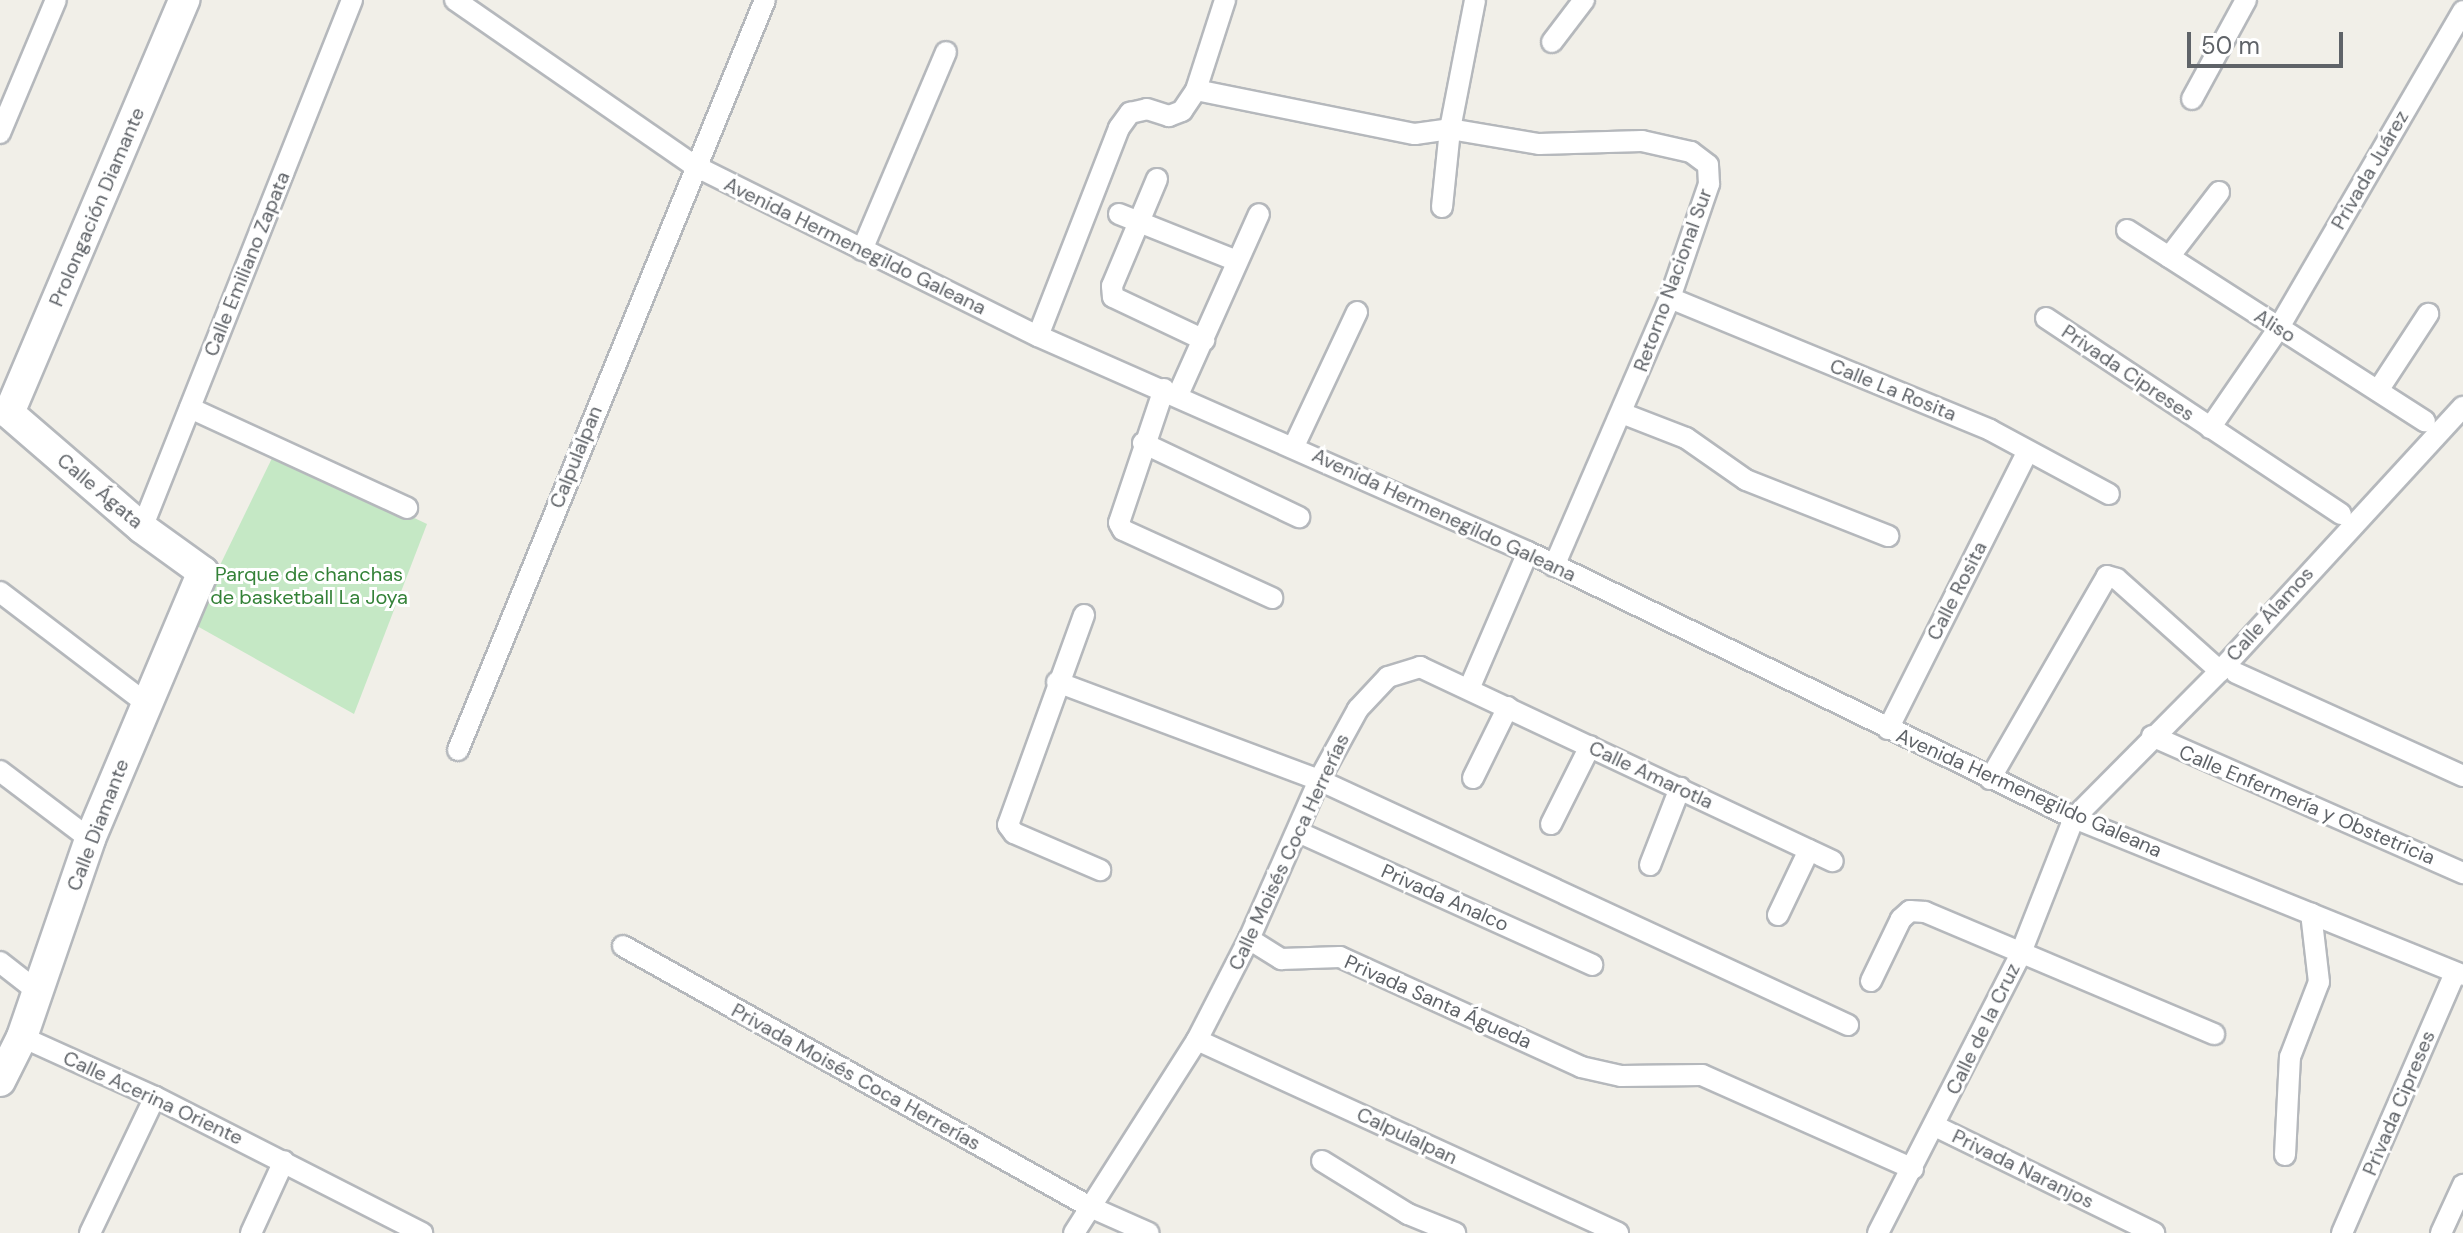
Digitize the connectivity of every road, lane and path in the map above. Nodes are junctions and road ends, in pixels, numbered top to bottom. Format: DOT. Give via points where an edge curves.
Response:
graph roads {
  1 [pos="56,0"];
  2 [pos="184,0"];
  3 [pos="352,0"];
  4 [pos="455,0"];
  5 [pos="765,0"];
  6 [pos="1225,0"];
  7 [pos="1475,0"];
  8 [pos="1584,0"];
  9 [pos="2246,0"];
  10 [pos="2463,11"];
  11 [pos="1552,42"];
  12 [pos="946,52"];
  13 [pos="1196,90"];
  14 [pos="2192,99"];
  15 [pos="1450,129"];
  16 [pos="0,133"];
  17 [pos="693,165"];
  18 [pos="1157,179"];
  19 [pos="2219,192"];
  20 [pos="1442,207"];
  21 [pos="1259,214"];
  22 [pos="1128,218"];
  23 [pos="2127,230"];
  24 [pos="862,250"];
  25 [pos="2169,257"];
  26 [pos="1237,261"];
  27 [pos="1670,298"];
  28 [pos="1357,312"];
  29 [pos="2428,314"];
  30 [pos="2046,318"];
  31 [pos="2278,329"];
  32 [pos="1038,336"];
  33 [pos="1204,340"];
  34 [pos="2379,389"];
  35 [pos="1171,392"];
  36 [pos="2463,407"];
  37 [pos="190,408"];
  38 [pos="5,410"];
  39 [pos="1624,414"];
  40 [pos="2425,421"];
  41 [pos="2210,428"];
  42 [pos="1143,443"];
  43 [pos="1294,446"];
  44 [pos="2027,453"];
  45 [pos="2109,494"];
  46 [pos="407,508"];
  47 [pos="2341,514"];
  48 [pos="1299,517"];
  49 [pos="142,528"];
  50 [pos="1888,536"];
  51 [pos="1528,552"];
  52 [pos="1554,566"];
  53 [pos="203,572"];
  54 [pos="0,592"];
  55 [pos="1272,598"];
  56 [pos="1084,615"];
  57 [pos="2228,672"];
  58 [pos="1057,682"];
  59 [pos="1469,689"];
  60 [pos="147,704"];
  61 [pos="1508,707"];
  62 [pos="1888,729"];
  63 [pos="2152,736"];
  64 [pos="1590,746"];
  65 [pos="458,750"];
  66 [pos="0,771"];
  67 [pos="2463,775"];
  68 [pos="1473,778"];
  69 [pos="1990,779"];
  70 [pos="1319,780"];
  71 [pos="1680,788"];
  72 [pos="2074,818"];
  73 [pos="1551,824"];
  74 [pos="1298,832"];
  75 [pos="90,839"];
  76 [pos="1809,850"];
  77 [pos="1833,861"];
  78 [pos="1650,865"];
  79 [pos="1100,870"];
  80 [pos="2463,873"];
  81 [pos="2311,913"];
  82 [pos="1778,915"];
  83 [pos="1249,939"];
  84 [pos="623,946"];
  85 [pos="2020,955"];
  86 [pos="0,962"];
  87 [pos="1592,965"];
  88 [pos="2459,974"];
  89 [pos="1871,981"];
  90 [pos="37,991"];
  91 [pos="1848,1025"];
  92 [pos="2214,1034"];
  93 [pos="22,1037"];
  94 [pos="1197,1040"];
  95 [pos="0,1081"];
  96 [pos="155,1097"];
  97 [pos="1935,1126"];
  98 [pos="2285,1155"];
  99 [pos="284,1161"];
  100 [pos="1322,1161"];
  101 [pos="1913,1169"];
  102 [pos="2463,1185"];
  103 [pos="1090,1207"];
  104 [pos="90,1233"];
  105 [pos="251,1233"];
  106 [pos="422,1233"];
  107 [pos="1074,1233"];
  108 [pos="1149,1233"];
  109 [pos="1455,1233"];
  110 [pos="1618,1233"];
  111 [pos="1878,1233"];
  112 [pos="2154,1233"];
  113 [pos="2342,1233"];
  114 [pos="2441,1233"];
  1 -- 16 [label="street"];
  2 -- 38 [label="street, Prolongación Diamante"];
  3 -- 37 [label="street, Calle Emiliano Zapata"];
  4 -- 17 [label="street, Avenida Hermenegildo Galeana"];
  5 -- 17 [label="street, Calpulalpan"];
  6 -- 13 [label="street"];
  7 -- 15 [label="street"];
  8 -- 11 [label="street"];
  9 -- 14 [label="street"];
  10 -- 31 [label="street, Privada Juárez"];
  12 -- 24 [label="street"];
  13 -- 15 [label="street, Retorno Nacional Sur" via="1381,129 1415,134"];
  13 -- 32 [label="street" via="1182,111 1169,116 1147,109 1130,113 1119,128"];
  15 -- 20 [label="street"];
  15 -- 27 [label="street, Retorno Nacional Sur" via="1539,144 1619,139 1691,152 1708,165 1709,184"];
  17 -- 24 [label="street, Avenida Hermenegildo Galeana"];
  17 -- 65 [label="street, Calpulalpan"];
  18 -- 22 [label="street"];
  19 -- 25 [label="street"];
  21 -- 26 [label="street"];
  22 -- 26 [label="street"];
  22 -- 33 [label="street" via="1113,297"];
  23 -- 25 [label="street, Aliso"];
  24 -- 32 [label="street, Avenida Hermenegildo Galeana"];
  25 -- 31 [label="street, Aliso"];
  26 -- 33 [label="street"];
  27 -- 39 [label="street, Retorno Nacional Sur"];
  27 -- 44 [label="street, Calle La Rosita" via="1990,430"];
  28 -- 43 [label="street"];
  29 -- 34 [label="street"];
  30 -- 41 [label="street, Privada Cipreses"];
  31 -- 34 [label="street, Aliso"];
  31 -- 41 [label="street, Privada Juárez"];
  32 -- 35 [label="street, Avenida Hermenegildo Galeana"];
  33 -- 35 [label="street"];
  34 -- 40 [label="street, Aliso"];
  35 -- 42 [label="street"];
  35 -- 43 [label="street, Avenida Hermenegildo Galeana"];
  36 -- 57 [label="street, Calle Álamos"];
  37 -- 46 [label="street"];
  37 -- 49 [label="street, Calle Emiliano Zapata"];
  38 -- 49 [label="street, Calle Ágata"];
  39 -- 50 [label="street" via="1686,438 1746,480"];
  39 -- 52 [label="street, Retorno Nacional Sur"];
  41 -- 47 [label="street, Privada Cipreses"];
  42 -- 48 [label="street"];
  42 -- 55 [label="street" via="1119,512 1123,530"];
  43 -- 51 [label="street, Avenida Hermenegildo Galeana"];
  44 -- 45 [label="street, Calle La Rosita"];
  44 -- 62 [label="street, Calle Rosita"];
  49 -- 53 [label="street, Calle Ágata"];
  51 -- 52 [label="street, Avenida Hermenegildo Galeana"];
  51 -- 59 [label="street"];
  52 -- 62 [label="street, Avenida Hermenegildo Galeana"];
  53 -- 60 [label="street, Calle Diamante"];
  54 -- 60 [label="street"];
  56 -- 58 [label="street"];
  57 -- 63 [label="street, Calle Álamos"];
  57 -- 67 [label="street"];
  57 -- 69 [label="street" via="2107,576"];
  58 -- 70 [label="street"];
  58 -- 79 [label="street" via="1008,825 1014,833"];
  59 -- 61 [label="street, Calle Amarotla"];
  59 -- 70 [label="street, Calle Moisés Coca Herrerías" via="1420,667 1388,677 1358,709"];
  60 -- 75 [label="street, Calle Diamante"];
  61 -- 64 [label="street, Calle Amarotla"];
  61 -- 68 [label="street"];
  62 -- 69 [label="street, Avenida Hermenegildo Galeana"];
  63 -- 72 [label="street, Calle Álamos"];
  63 -- 80 [label="street, Calle Enfermería y Obstetricia"];
  64 -- 71 [label="street, Calle Amarotla"];
  64 -- 73 [label="street"];
  66 -- 75 [label="street"];
  69 -- 72 [label="street, Avenida Hermenegildo Galeana"];
  70 -- 74 [label="street, Calle Moisés Coca Herrerías"];
  70 -- 91 [label="street"];
  71 -- 76 [label="street, Calle Amarotla"];
  71 -- 78 [label="street"];
  72 -- 81 [label="street, Avenida Hermenegildo Galeana"];
  72 -- 85 [label="street, Calle de la Cruz"];
  74 -- 83 [label="street, Calle Moisés Coca Herrerías"];
  74 -- 87 [label="street, Privada Analco"];
  75 -- 90 [label="street, Calle Diamante"];
  76 -- 77 [label="street, Calle Amarotla"];
  76 -- 82 [label="street"];
  81 -- 88 [label="street, Avenida Hermenegildo Galeana"];
  81 -- 98 [label="street" via="2319,982 2290,1057"];
  83 -- 94 [label="street, Calle Moisés Coca Herrerías"];
  83 -- 101 [label="street, Privada Santa Águeda" via="1281,959 1340,957 1581,1067 1621,1076 1702,1075"];
  84 -- 103 [label="street, Privada Moisés Coca Herrerías"];
  85 -- 89 [label="street" via="1925,912 1910,911"];
  85 -- 92 [label="street"];
  85 -- 97 [label="street, Calle de la Cruz"];
  86 -- 90 [label="street"];
  88 -- 113 [label="street, Privada Cipreses"];
  90 -- 93 [label="street, Calle Diamante"];
  93 -- 95 [label="street, Calle Diamante"];
  93 -- 96 [label="street, Calle Acerina Oriente"];
  94 -- 103 [label="street, Calle Moisés Coca Herrerías"];
  94 -- 110 [label="street, Calpulalpan"];
  96 -- 99 [label="street, Calle Acerina Oriente"];
  96 -- 104 [label="street"];
  97 -- 101 [label="street, Calle de la Cruz"];
  97 -- 112 [label="street, Privada Naranjos"];
  99 -- 105 [label="street"];
  99 -- 106 [label="street"];
  100 -- 109 [label="street" via="1408,1214"];
  101 -- 111 [label="street, Calle de la Cruz"];
  102 -- 114 [label="street"];
  103 -- 107 [label="street, Calle Moisés Coca Herrerías"];
  103 -- 108 [label="street, Privada Moisés Coca Herrerías"];
}
